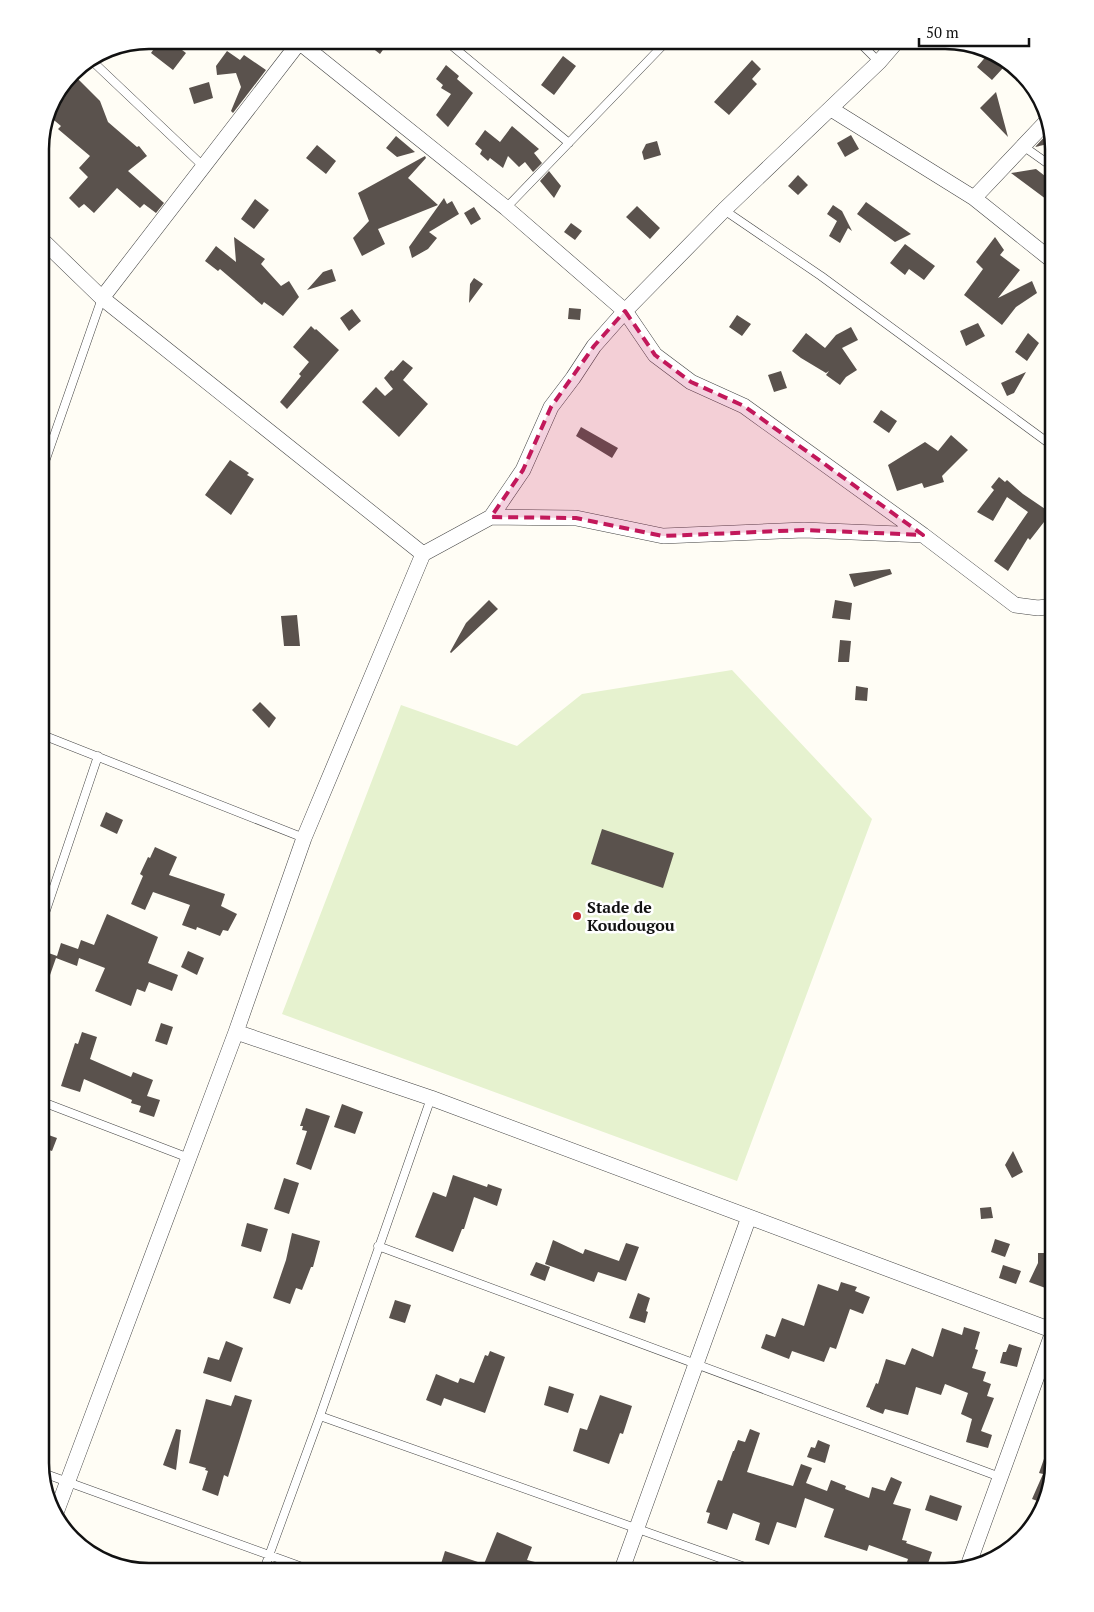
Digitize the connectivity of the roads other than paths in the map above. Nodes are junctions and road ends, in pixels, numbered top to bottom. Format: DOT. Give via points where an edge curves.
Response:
graph roads {
  1 [pos="294,49"];
  2 [pos="310,49"];
  3 [pos="455,49"];
  4 [pos="657,49"];
  5 [pos="866,49"];
  6 [pos="890,49"];
  7 [pos="879,62"];
  8 [pos="95,65"];
  9 [pos="831,110"];
  10 [pos="1042,126"];
  11 [pos="569,143"];
  12 [pos="1022,146"];
  13 [pos="1045,162"];
  14 [pos="203,166"];
  15 [pos="974,198"];
  16 [pos="506,208"];
  17 [pos="724,210"];
  18 [pos="49,247"];
  19 [pos="1045,255"];
  20 [pos="102,298"];
  21 [pos="625,311"];
  22 [pos="1045,440"];
  23 [pos="49,450"];
  24 [pos="491,517"];
  25 [pos="923,535"];
  26 [pos="423,554"];
  27 [pos="1045,607"];
  28 [pos="49,737"];
  29 [pos="98,756"];
  30 [pos="304,838"];
  31 [pos="49,901"];
  32 [pos="236,1032"];
  33 [pos="431,1098"];
  34 [pos="49,1104"];
  35 [pos="189,1158"];
  36 [pos="749,1217"];
  37 [pos="378,1246"];
  38 [pos="1045,1327"];
  39 [pos="1045,1354"];
  40 [pos="695,1364"];
  41 [pos="320,1416"];
  42 [pos="50,1476"];
  43 [pos="1000,1477"];
  44 [pos="68,1482"];
  45 [pos="58,1507"];
  46 [pos="637,1529"];
  47 [pos="269,1555"];
  48 [pos="970,1560"];
  49 [pos="266,1563"];
  50 [pos="291,1563"];
  51 [pos="624,1563"];
  52 [pos="733,1563"];
  1 -- 14 [label="street"];
  2 -- 16 [label="street"];
  3 -- 11 [label="lane"];
  4 -- 11 [label="lane"];
  5 -- 7 [label="lane"];
  6 -- 7 [label="street"];
  7 -- 9 [label="street"];
  8 -- 14 [label="lane"];
  9 -- 15 [label="street"];
  9 -- 17 [label="street"];
  10 -- 12 [label="street"];
  11 -- 16 [label="lane"];
  12 -- 13 [label="lane"];
  12 -- 15 [label="street"];
  14 -- 20 [label="street"];
  15 -- 19 [label="street"];
  16 -- 21 [label="street"];
  17 -- 21 [label="street"];
  17 -- 22 [label="lane" via="821,276"];
  18 -- 20 [label="street"];
  20 -- 23 [label="lane"];
  20 -- 26 [label="street"];
  21 -- 24 [label="street" via="594,346 551,407 522,470"];
  21 -- 25 [label="street" via="654,355 692,382 744,406"];
  24 -- 25 [label="street" via="576,518 663,536 804,530"];
  24 -- 26 [label="street"];
  25 -- 27 [label="street" via="1015,605"];
  26 -- 30 [label="street"];
  28 -- 29 [label="lane"];
  29 -- 30 [label="lane"];
  29 -- 31 [label="lane"];
  30 -- 32 [label="street"];
  32 -- 33 [label="street"];
  32 -- 35 [label="street"];
  33 -- 36 [label="street"];
  33 -- 37 [label="lane"];
  34 -- 35 [label="lane"];
  35 -- 44 [label="street"];
  36 -- 38 [label="street"];
  36 -- 40 [label="street"];
  37 -- 40 [label="lane"];
  37 -- 41 [label="lane"];
  39 -- 43 [label="street"];
  40 -- 43 [label="lane"];
  40 -- 46 [label="street"];
  41 -- 46 [label="lane"];
  41 -- 47 [label="lane"];
  42 -- 44 [label="lane"];
  43 -- 48 [label="street"];
  44 -- 45 [label="street"];
  44 -- 47 [label="lane"];
  46 -- 51 [label="street"];
  46 -- 52 [label="lane"];
  47 -- 49 [label="lane"];
  47 -- 50 [label="lane"];
}
